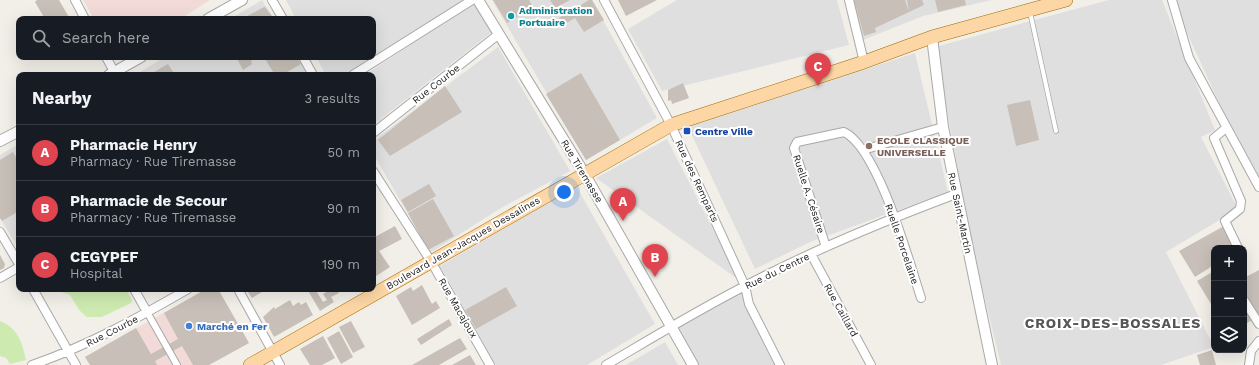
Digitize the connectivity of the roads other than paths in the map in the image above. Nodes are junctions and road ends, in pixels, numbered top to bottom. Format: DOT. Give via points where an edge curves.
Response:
graph roads {
  1 [pos="75,0"];
  2 [pos="242,0"];
  3 [pos="272,0"];
  4 [pos="472,0"];
  5 [pos="478,0"];
  6 [pos="604,0"];
  7 [pos="849,0"];
  8 [pos="1066,0"];
  9 [pos="1172,0"];
  10 [pos="1029,9"];
  11 [pos="83,16"];
  12 [pos="213,16"];
  13 [pos="281,16"];
  14 [pos="499,34"];
  15 [pos="932,37"];
  16 [pos="107,60"];
  17 [pos="135,60"];
  18 [pos="305,60"];
  19 [pos="864,62"];
  20 [pos="112,72"];
  21 [pos="116,72"];
  22 [pos="311,72"];
  23 [pos="358,72"];
  24 [pos="671,125"];
  25 [pos="943,127"];
  26 [pos="1226,128"];
  27 [pos="1056,130"];
  28 [pos="16,132"];
  29 [pos="376,132"];
  30 [pos="0,141"];
  31 [pos="797,142"];
  32 [pos="864,150"];
  33 [pos="584,173"];
  34 [pos="376,176"];
  35 [pos="1259,187"];
  36 [pos="956,194"];
  37 [pos="895,217"];
  38 [pos="0,232"];
  39 [pos="1237,245"];
  40 [pos="826,247"];
  41 [pos="811,254"];
  42 [pos="16,261"];
  43 [pos="432,263"];
  44 [pos="16,268"];
  45 [pos="0,278"];
  46 [pos="745,286"];
  47 [pos="35,292"];
  48 [pos="136,292"];
  49 [pos="183,292"];
  50 [pos="240,292"];
  51 [pos="921,298"];
  52 [pos="1247,305"];
  53 [pos="147,312"];
  54 [pos="1259,324"];
  55 [pos="672,326"];
  56 [pos="1259,341"];
  57 [pos="69,352"];
  58 [pos="273,352"];
  59 [pos="32,365"];
  60 [pos="76,365"];
  61 [pos="177,365"];
  62 [pos="250,365"];
  63 [pos="280,365"];
  64 [pos="490,365"];
  65 [pos="606,365"];
  66 [pos="693,365"];
  67 [pos="780,365"];
  68 [pos="871,365"];
  69 [pos="992,365"];
  70 [pos="1249,365"];
  1 -- 11 [label="street"];
  2 -- 12 [label="street"];
  3 -- 13 [label="street"];
  4 -- 23 [label="street"];
  5 -- 14 [label="street, Rue Tiremasse"];
  6 -- 24 [label="street, Rue des Remparts"];
  7 -- 19 [label="street"];
  8 -- 10 [label="main road, Boulevard Jean-Jacques Dessalines"];
  9 -- 26 [label="street" via="1189,58"];
  10 -- 15 [label="main road, Boulevard Jean-Jacques Dessalines"];
  10 -- 27 [label="lane"];
  14 -- 29 [label="street, Rue Courbe"];
  14 -- 33 [label="street, Rue Tiremasse"];
  15 -- 19 [label="main road, Boulevard Jean-Jacques Dessalines"];
  15 -- 25 [label="street, Rue Saint-Martin"];
  16 -- 20 [label="street"];
  17 -- 21 [label="street"];
  18 -- 22 [label="street"];
  19 -- 24 [label="main road, Boulevard Jean-Jacques Dessalines"];
  24 -- 33 [label="main road, Boulevard Jean-Jacques Dessalines"];
  24 -- 46 [label="street, Rue des Remparts"];
  25 -- 32 [label="street"];
  25 -- 36 [label="street, Rue Saint-Martin"];
  26 -- 35 [label="street"];
  26 -- 39 [label="street" via="1214,138 1241,201 1240,210 1225,221"];
  28 -- 30 [label="street"];
  31 -- 32 [label="street, Ruelle Porcelaine" via="844,132"];
  31 -- 40 [label="street, Ruelle A. Césaire" via="794,148"];
  32 -- 37 [label="street, Ruelle Porcelaine"];
  33 -- 43 [label="main road, Boulevard Jean-Jacques Dessalines"];
  33 -- 55 [label="street, Rue Tiremasse"];
  34 -- 43 [label="street, Rue Macajoux"];
  36 -- 37 [label="street, Rue du Centre"];
  36 -- 69 [label="street, Rue Saint-Martin"];
  37 -- 40 [label="street, Rue du Centre"];
  37 -- 51 [label="street, Ruelle Porcelaine"];
  38 -- 42 [label="street"];
  40 -- 41 [label="street, Rue du Centre"];
  41 -- 46 [label="street, Rue du Centre"];
  41 -- 68 [label="street, Rue Caillard"];
  43 -- 58 [label="main road, Boulevard Jean-Jacques Dessalines"];
  43 -- 64 [label="street, Rue Macajoux"];
  44 -- 45 [label="street"];
  46 -- 55 [label="street, Rue du Centre"];
  46 -- 67 [label="street, Rue des Remparts" via="749,304"];
  47 -- 57 [label="street"];
  48 -- 53 [label="street"];
  49 -- 53 [label="street, Rue Courbe"];
  50 -- 58 [label="street"];
  52 -- 54 [label="street"];
  53 -- 57 [label="street, Rue Courbe"];
  53 -- 61 [label="street"];
  55 -- 65 [label="street, Rue du Centre"];
  55 -- 66 [label="street, Rue Tiremasse"];
  56 -- 70 [label="street" via="1251,351"];
  57 -- 59 [label="street, Rue Courbe"];
  57 -- 60 [label="street"];
  58 -- 62 [label="main road, Boulevard Jean-Jacques Dessalines"];
  58 -- 63 [label="street"];
}
